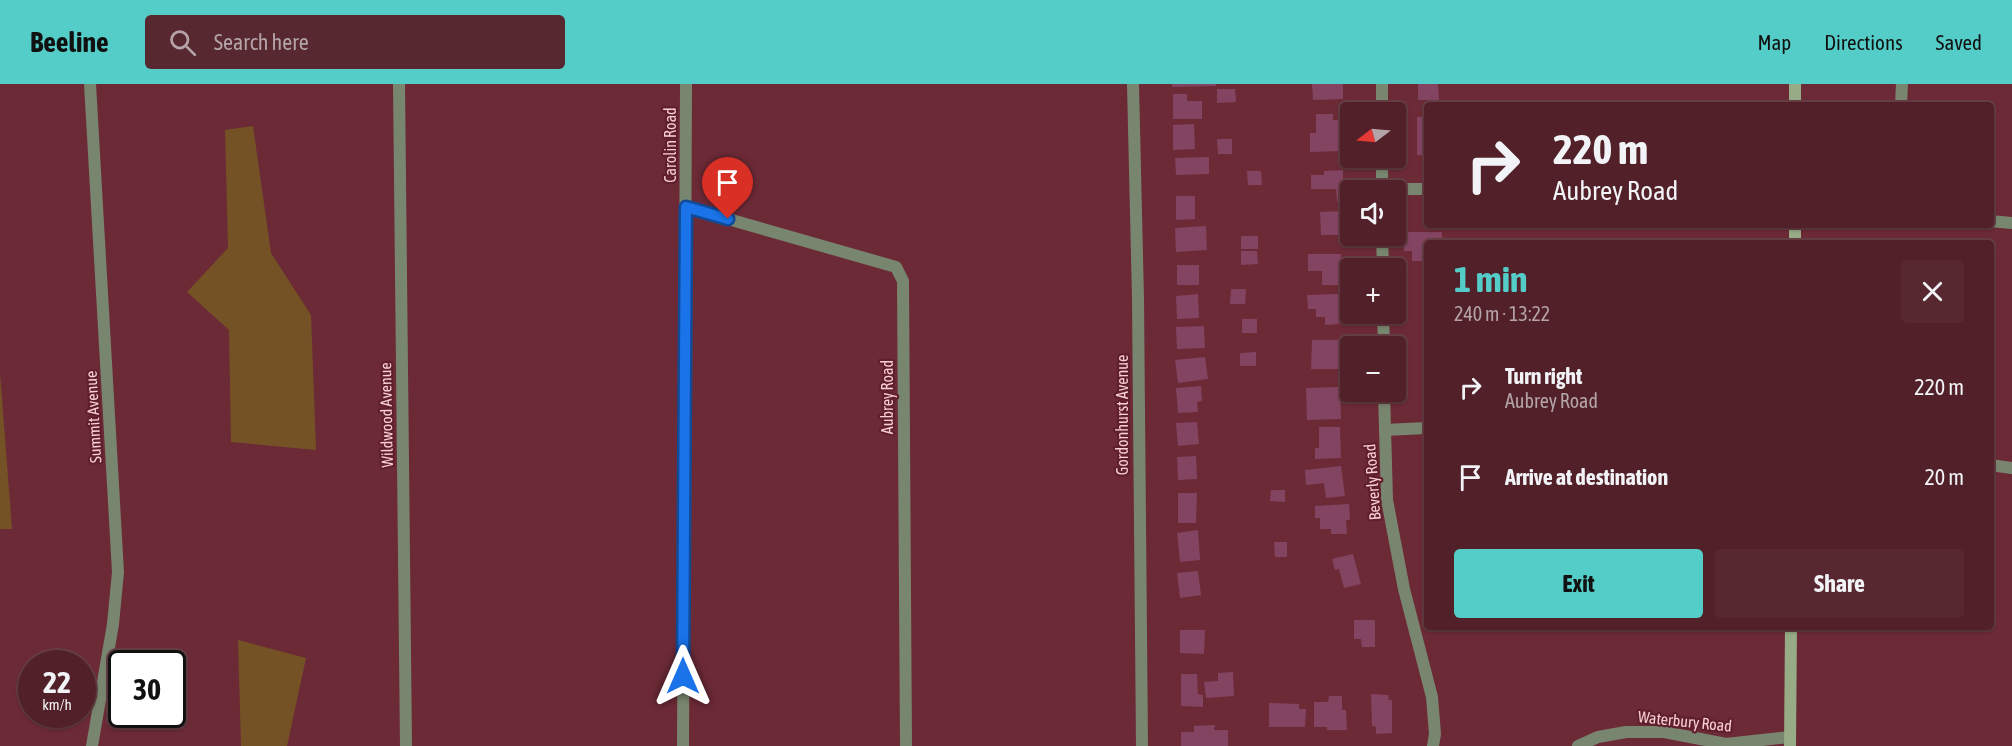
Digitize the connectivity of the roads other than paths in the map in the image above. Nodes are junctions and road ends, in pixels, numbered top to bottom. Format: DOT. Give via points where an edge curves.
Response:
graph roads {
  1 [pos="90,84"];
  2 [pos="399,84"];
  3 [pos="686,84"];
  4 [pos="1133,84"];
  5 [pos="1382,84"];
  6 [pos="1795,84"];
  7 [pos="1902,84"];
  8 [pos="1382,102"];
  9 [pos="1795,102"];
  10 [pos="1901,102"];
  11 [pos="1406,189"];
  12 [pos="1424,189"];
  13 [pos="686,207"];
  14 [pos="1994,221"];
  15 [pos="2012,223"];
  16 [pos="1384,402"];
  17 [pos="1424,428"];
  18 [pos="1385,430"];
  19 [pos="1994,466"];
  20 [pos="2012,468"];
  21 [pos="1791,630"];
  22 [pos="1790,742"];
  23 [pos="92,746"];
  24 [pos="405,746"];
  25 [pos="683,746"];
  26 [pos="906,746"];
  27 [pos="1142,746"];
  28 [pos="1433,746"];
  29 [pos="1578,746"];
  1 -- 23 [label="street, Summit Avenue" via="118,572"];
  2 -- 24 [label="street, Wildwood Avenue"];
  3 -- 13 [label="street, Carolin Road"];
  4 -- 27 [label="street, Gordonhurst Avenue"];
  5 -- 8 [label="street"];
  6 -- 9 [label="main road"];
  7 -- 10 [label="street"];
  11 -- 12 [label="street"];
  13 -- 25 [label="street, Carolin Road"];
  13 -- 26 [label="street, Aubrey Road" via="896,267 903,281"];
  14 -- 15 [label="street"];
  16 -- 18 [label="street, Beverly Road"];
  17 -- 18 [label="street"];
  18 -- 28 [label="street, Beverly Road" via="1387,500 1404,589 1432,696"];
  19 -- 20 [label="street"];
  21 -- 22 [label="main road"];
  22 -- 29 [label="street, Waterbury Road" via="1726,744 1664,732 1626,732 1598,737"];
}
